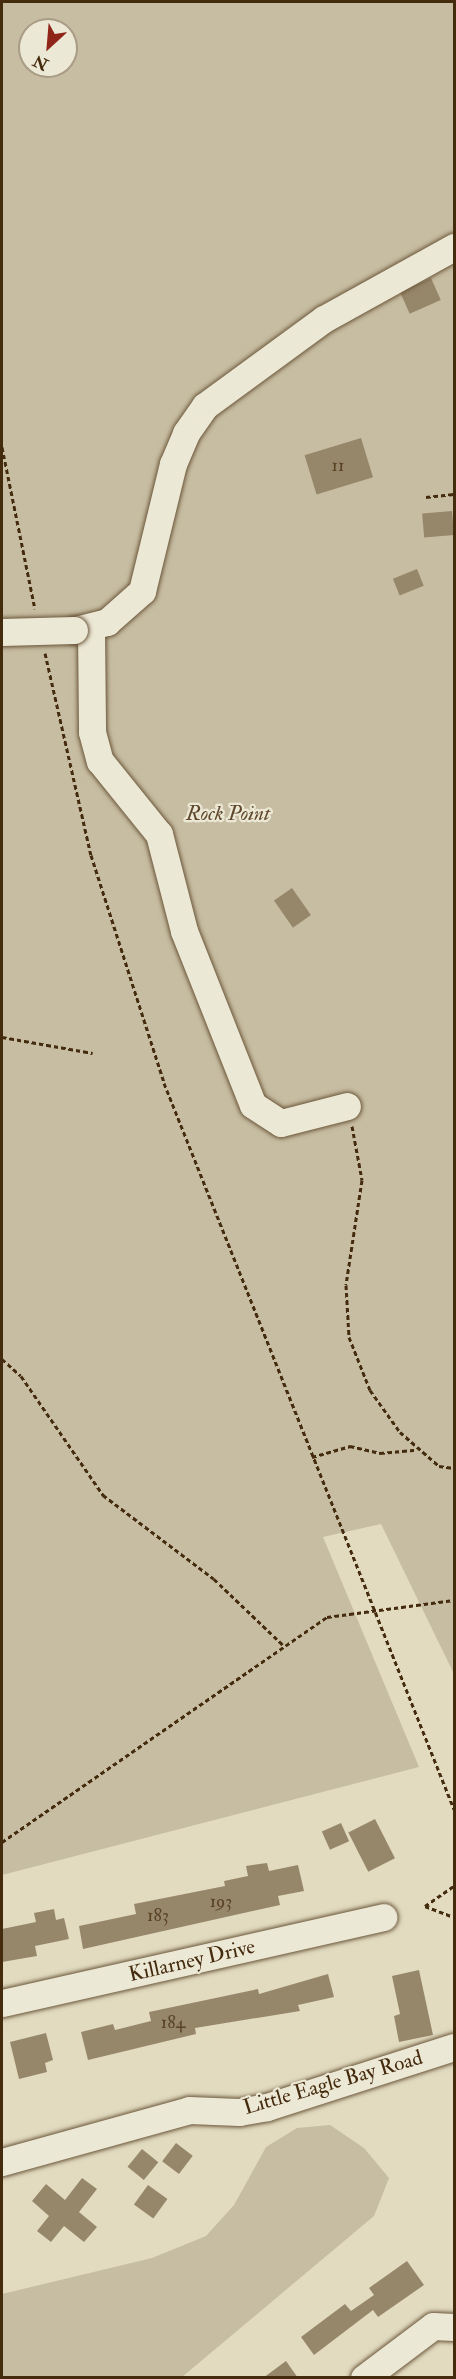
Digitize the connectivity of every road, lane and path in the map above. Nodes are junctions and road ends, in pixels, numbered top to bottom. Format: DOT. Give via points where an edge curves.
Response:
graph roads {
  1 [pos="454,247"];
  2 [pos="2,447"];
  3 [pos="454,494"];
  4 [pos="426,497"];
  5 [pos="37,616"];
  6 [pos="83,630"];
  7 [pos="2,632"];
  8 [pos="45,650"];
  9 [pos="2,1037"];
  10 [pos="93,1053"];
  11 [pos="347,1106"];
  12 [pos="2,1359"];
  13 [pos="416,1450"];
  14 [pos="312,1457"];
  15 [pos="454,1468"];
  16 [pos="454,1600"];
  17 [pos="373,1608"];
  18 [pos="283,1645"];
  19 [pos="454,1809"];
  20 [pos="2,1842"];
  21 [pos="454,1886"];
  22 [pos="383,1917"];
  23 [pos="454,1917"];
  24 [pos="2,2003"];
  25 [pos="454,2048"];
  26 [pos="2,2162"];
  27 [pos="454,2327"];
  28 [pos="364,2378"];
  1 -- 6 [label="street" via="324,319 205,406 186,433 173,464 142,591 125,609"];
  2 -- 5 [label="path"];
  3 -- 4 [label="path"];
  6 -- 7 [label="street, bridge"];
  6 -- 11 [label="street" via="92,732 100,761 159,834 184,931 253,1105 281,1123"];
  8 -- 14 [label="path" via="91,855 122,957 199,1180"];
  9 -- 10 [label="path"];
  11 -- 13 [label="path" via="362,1180 346,1285 349,1337 370,1390"];
  12 -- 18 [label="path" via="21,1376 104,1495 214,1579"];
  13 -- 14 [label="path" via="380,1453 350,1446"];
  13 -- 15 [label="path" via="439,1466"];
  14 -- 17 [label="path"];
  16 -- 17 [label="path"];
  17 -- 18 [label="path" via="327,1617"];
  17 -- 19 [label="path"];
  18 -- 20 [label="path"];
  21 -- 23 [label="path" via="425,1906"];
  22 -- 24 [label="street, Killarney Drive"];
  25 -- 26 [label="street, Little Eagle Bay Road" via="267,2107 239,2112 189,2110"];
  27 -- 28 [label="street" via="433,2326"];
}
